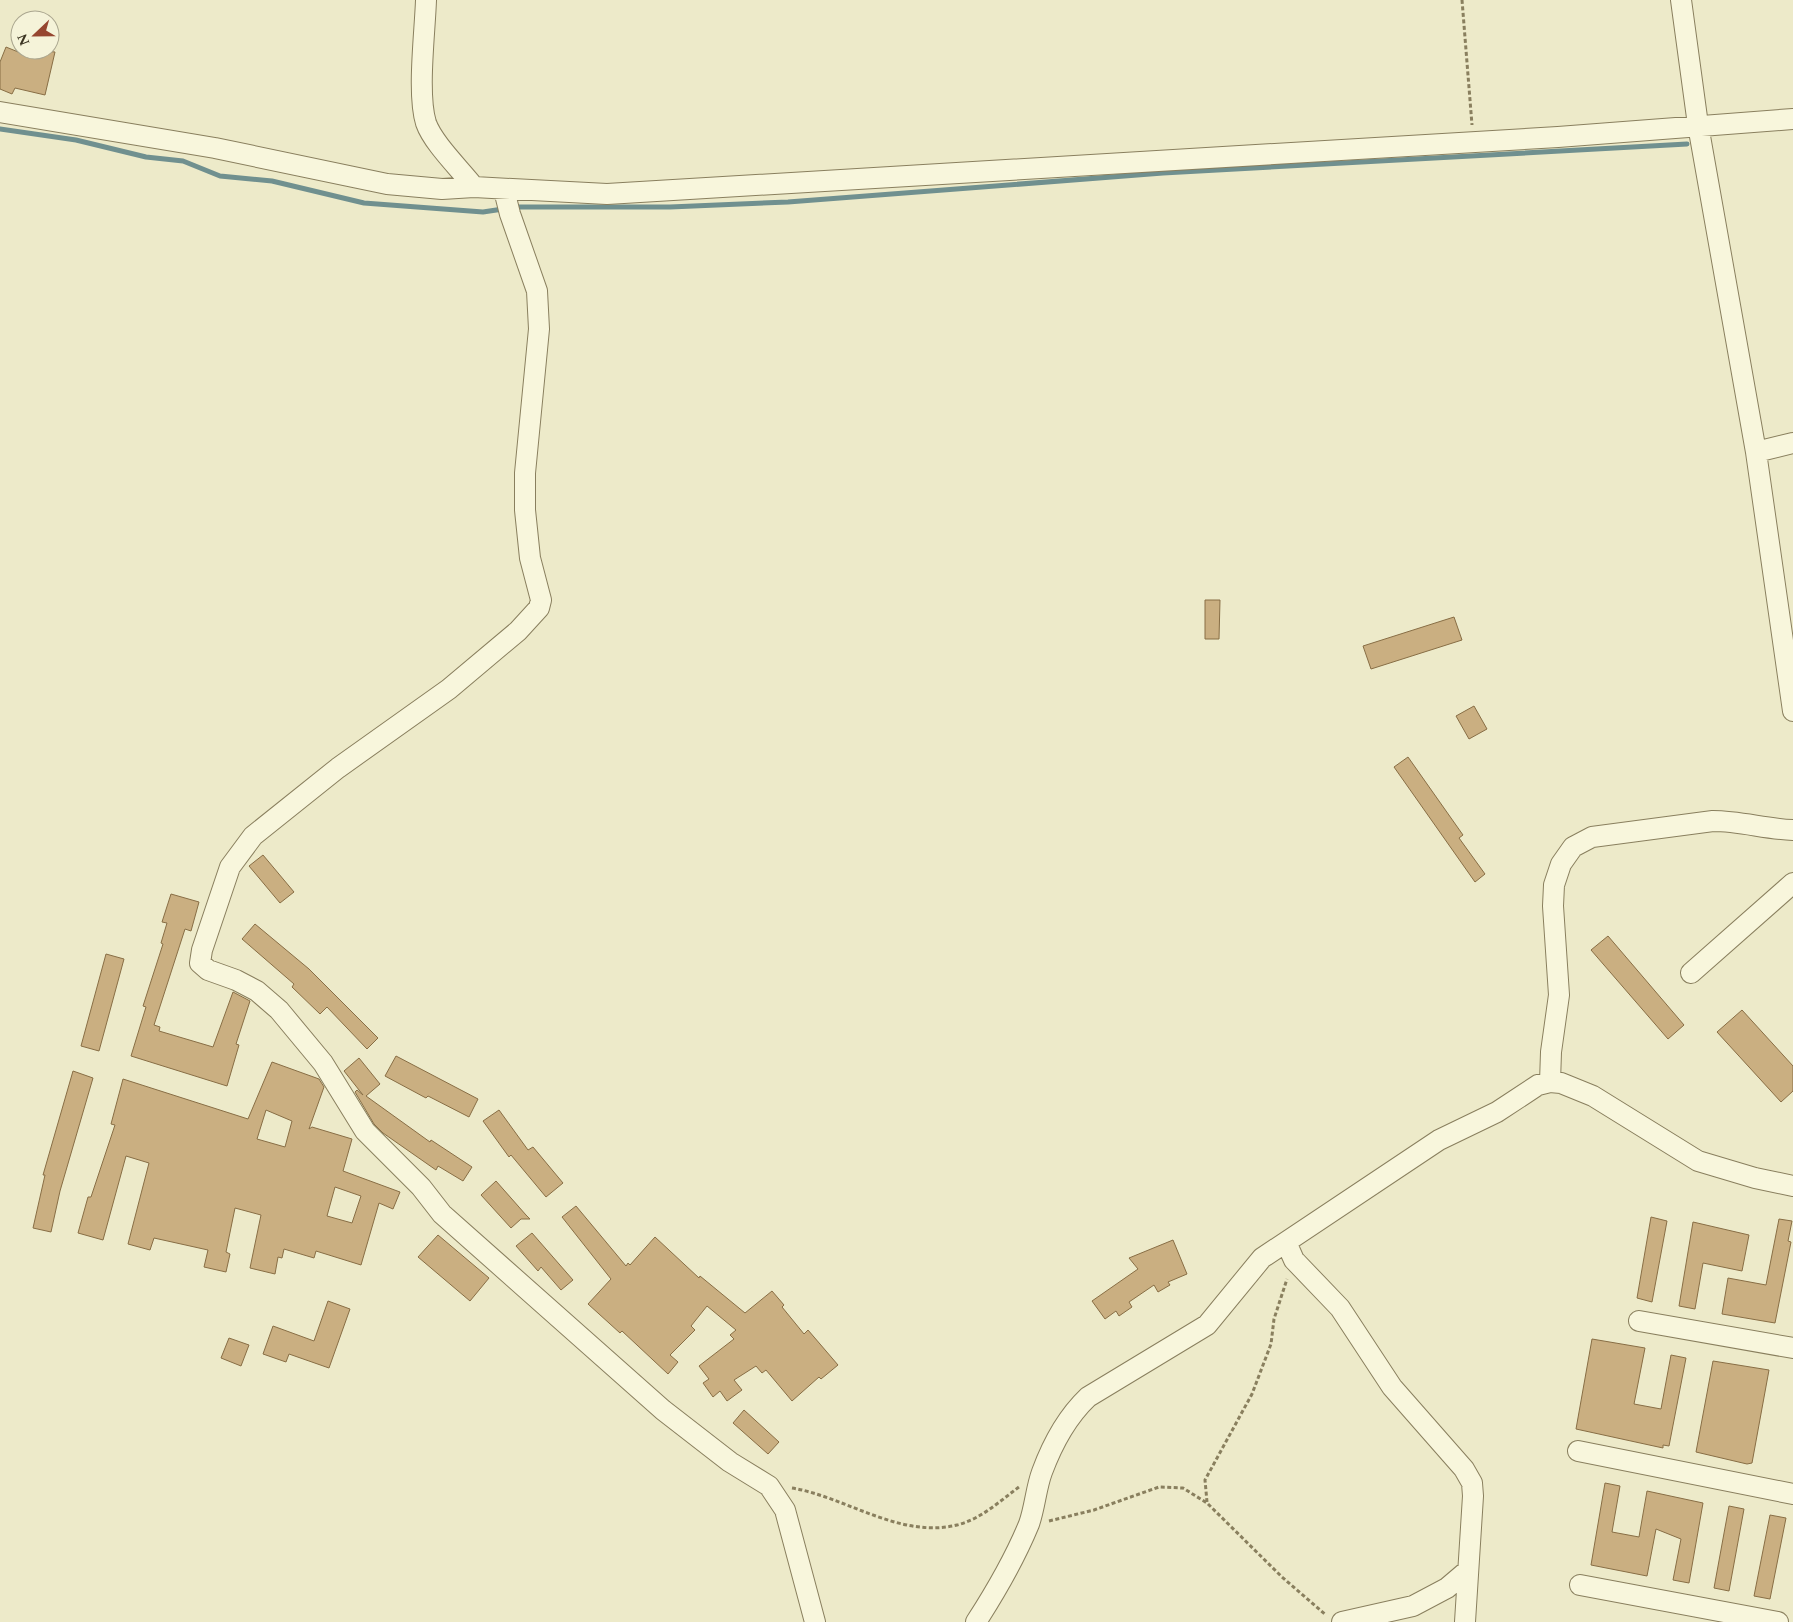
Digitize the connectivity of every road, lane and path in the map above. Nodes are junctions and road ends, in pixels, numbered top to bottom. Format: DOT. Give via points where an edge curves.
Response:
graph roads {
  1 [pos="426,0"];
  2 [pos="1462,0"];
  3 [pos="1681,0"];
  4 [pos="0,112"];
  5 [pos="1793,119"];
  6 [pos="1698,125"];
  7 [pos="1474,141"];
  8 [pos="474,187"];
  9 [pos="504,190"];
  10 [pos="1793,443"];
  11 [pos="1756,452"];
  12 [pos="1793,711"];
  13 [pos="1793,830"];
  14 [pos="1793,883"];
  15 [pos="1691,974"];
  16 [pos="1550,1082"];
  17 [pos="1793,1186"];
  18 [pos="1290,1251"];
  19 [pos="1639,1321"];
  20 [pos="1793,1348"];
  21 [pos="1578,1452"];
  22 [pos="1042,1472"];
  23 [pos="769,1486"];
  24 [pos="1793,1494"];
  25 [pos="1207,1503"];
  26 [pos="1026,1530"];
  27 [pos="1467,1571"];
  28 [pos="1580,1585"];
  29 [pos="815,1622"];
  30 [pos="976,1622"];
  31 [pos="1330,1622"];
  32 [pos="1342,1622"];
  33 [pos="1465,1622"];
  34 [pos="1778,1622"];
  1 -- 8 [label="street" via="422,94 426,123"];
  2 -- 7 [label="path"];
  3 -- 6 [label="street"];
  4 -- 8 [label="street" via="205,146 387,184 442,189"];
  5 -- 6 [label="street"];
  6 -- 7 [label="street"];
  6 -- 11 [label="street"];
  7 -- 9 [label="street" via="679,191 607,194"];
  8 -- 9 [label="street"];
  9 -- 23 [label="street" via="537,291 540,329 525,473 525,510 530,558 541,600 539,608 518,631 449,690 338,768 253,836 230,867 200,963 208,970 257,991 279,1010 323,1063 365,1132 421,1187 442,1214 663,1410 730,1462"];
  10 -- 11 [label="street"];
  11 -- 12 [label="street"];
  13 -- 16 [label="street" via="1713,821 1592,837 1573,847 1561,864 1554,885 1559,996"];
  14 -- 15 [label="street"];
  16 -- 17 [label="street" via="1593,1096 1698,1161"];
  16 -- 18 [label="street" via="1538,1085 1496,1112 1439,1140"];
  18 -- 22 [label="street" via="1262,1258 1207,1326 1088,1397 1067,1423"];
  18 -- 25 [label="path" via="1271,1344 1255,1386 1205,1480"];
  18 -- 27 [label="street" via="1340,1308 1392,1387 1472,1483"];
  19 -- 20 [label="street"];
  21 -- 24 [label="street"];
  22 -- 23 [label="path" via="980,1515 957,1525 943,1526 912,1524 876,1516 810,1491"];
  22 -- 26 [label="street"];
  23 -- 29 [label="street" via="785,1510"];
  25 -- 26 [label="path" via="1183,1488 1159,1487"];
  25 -- 31 [label="path"];
  26 -- 30 [label="street"];
  27 -- 32 [label="street" via="1447,1588 1413,1606"];
  27 -- 33 [label="street"];
  28 -- 34 [label="street"];
}
